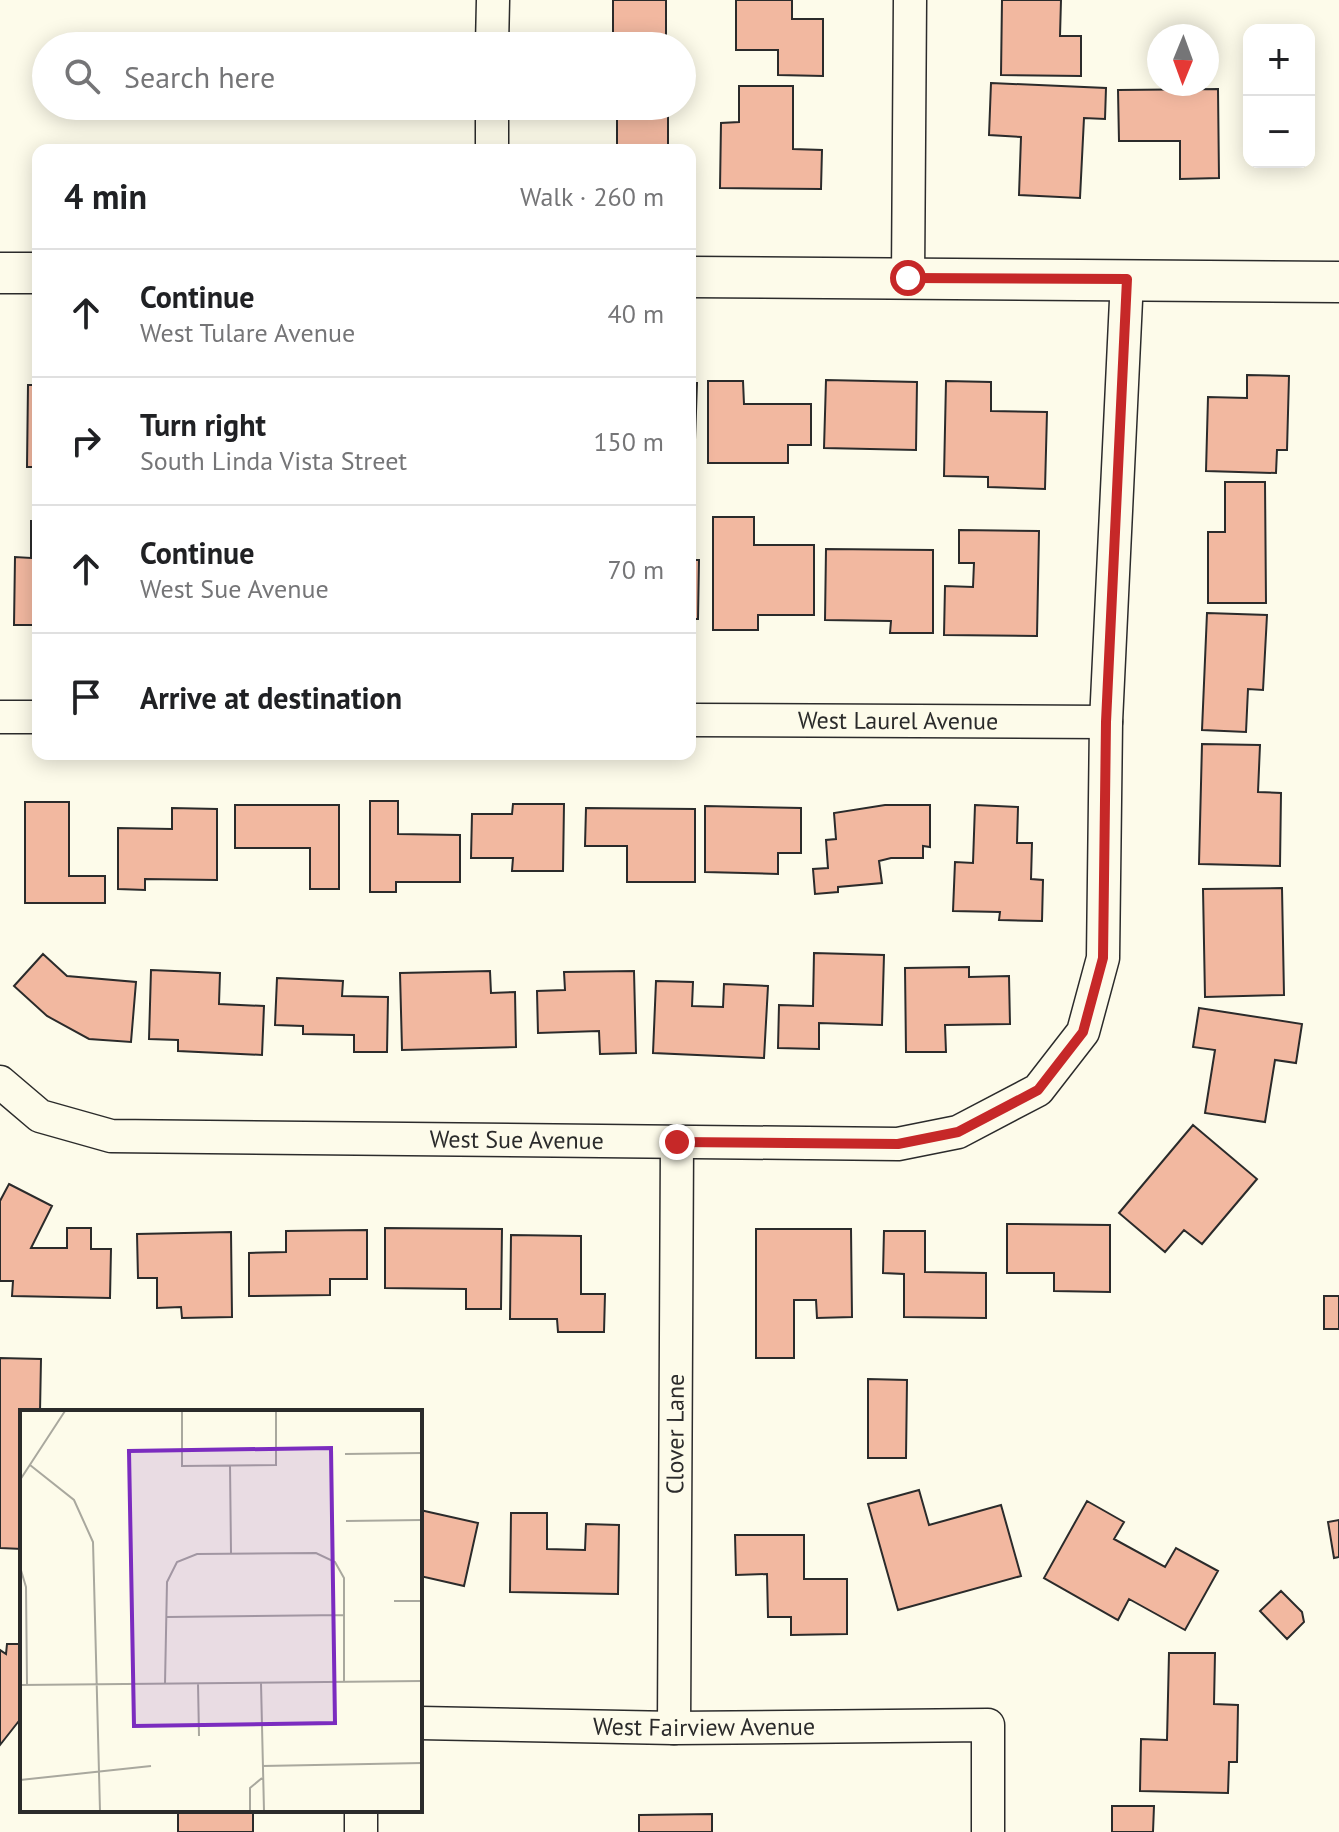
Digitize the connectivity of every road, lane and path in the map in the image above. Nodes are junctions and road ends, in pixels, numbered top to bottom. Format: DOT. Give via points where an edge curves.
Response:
graph roads {
  1 [pos="493,0"];
  2 [pos="910,0"];
  3 [pos="492,32"];
  4 [pos="492,120"];
  5 [pos="492,144"];
  6 [pos="0,273"];
  7 [pos="32,273"];
  8 [pos="696,277"];
  9 [pos="908,278"];
  10 [pos="1127,279"];
  11 [pos="1339,282"];
  12 [pos="0,717"];
  13 [pos="32,717"];
  14 [pos="696,720"];
  15 [pos="1106,722"];
  16 [pos="0,1082"];
  17 [pos="677,1142"];
  18 [pos="422,1723"];
  19 [pos="674,1728"];
  20 [pos="988,1832"];
  1 -- 3 [label="street"];
  2 -- 9 [label="street"];
  4 -- 5 [label="street"];
  6 -- 7 [label="street"];
  8 -- 9 [label="street"];
  9 -- 10 [label="street"];
  10 -- 11 [label="street"];
  10 -- 15 [label="street"];
  12 -- 13 [label="street"];
  14 -- 15 [label="street, West Laurel Avenue"];
  15 -- 17 [label="street, West Sue Avenue" via="1103,958 1083,1032 1038,1090 958,1132 898,1144"];
  16 -- 17 [label="street, West Sue Avenue" via="40,1116 111,1136"];
  17 -- 19 [label="street, Clover Lane"];
  18 -- 19 [label="street, West Fairview Avenue"];
  19 -- 20 [label="street, West Fairview Avenue" via="988,1725"];
}
